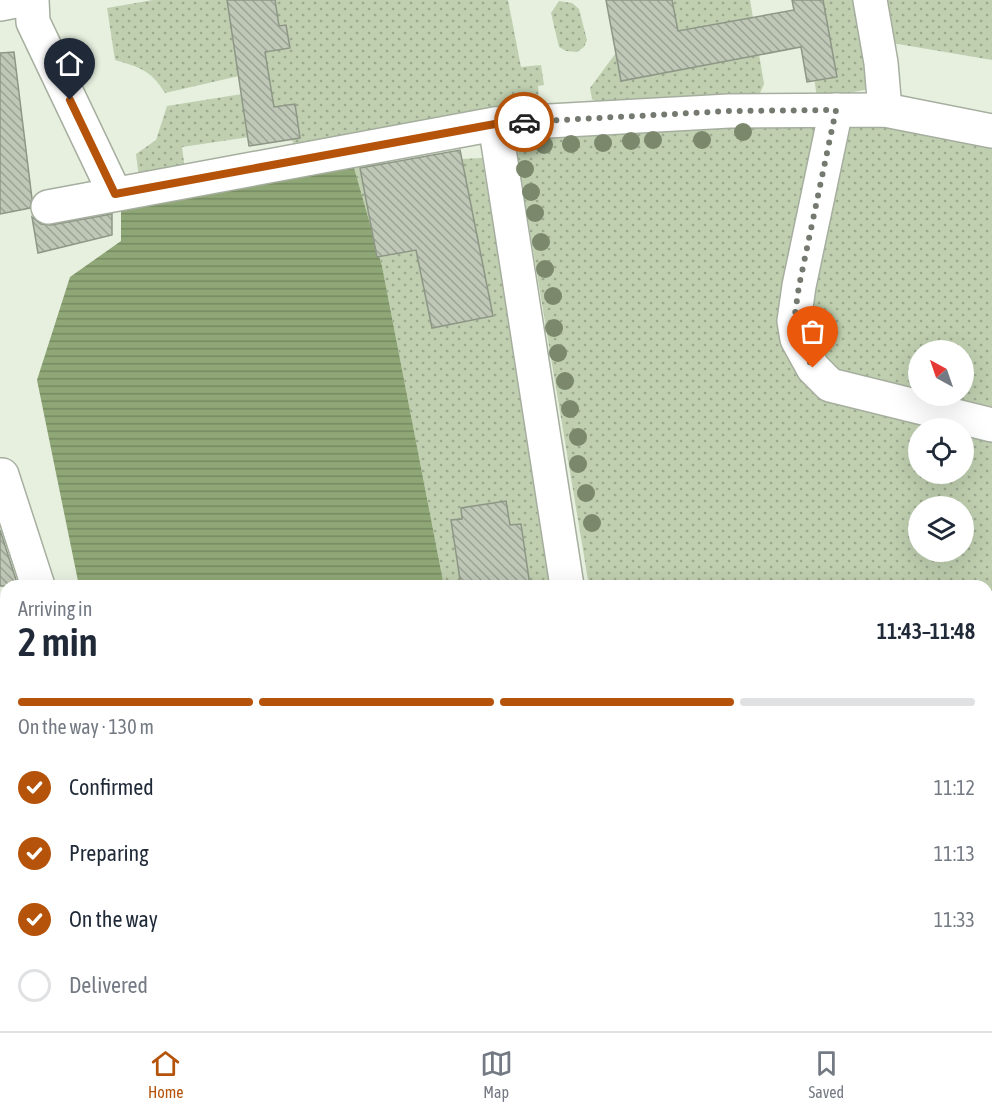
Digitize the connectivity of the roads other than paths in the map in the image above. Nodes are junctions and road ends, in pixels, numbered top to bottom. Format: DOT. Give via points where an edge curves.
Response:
graph roads {
  1 [pos="870,0"];
  2 [pos="12,1"];
  3 [pos="836,110"];
  4 [pos="885,110"];
  5 [pos="495,124"];
  6 [pos="992,131"];
  7 [pos="115,194"];
  8 [pos="48,207"];
  9 [pos="992,425"];
  10 [pos="0,476"];
  11 [pos="36,580"];
  12 [pos="566,580"];
  1 -- 4 [label="lane"];
  2 -- 7 [label="lane" via="33,22"];
  3 -- 4 [label="lane"];
  3 -- 5 [label="lane" via="729,111"];
  3 -- 9 [label="lane" via="799,286 794,321 797,339 813,368 830,385"];
  4 -- 6 [label="lane"];
  5 -- 7 [label="lane"];
  5 -- 12 [label="lane"];
  7 -- 8 [label="lane"];
  10 -- 11 [label="lane"];
}
